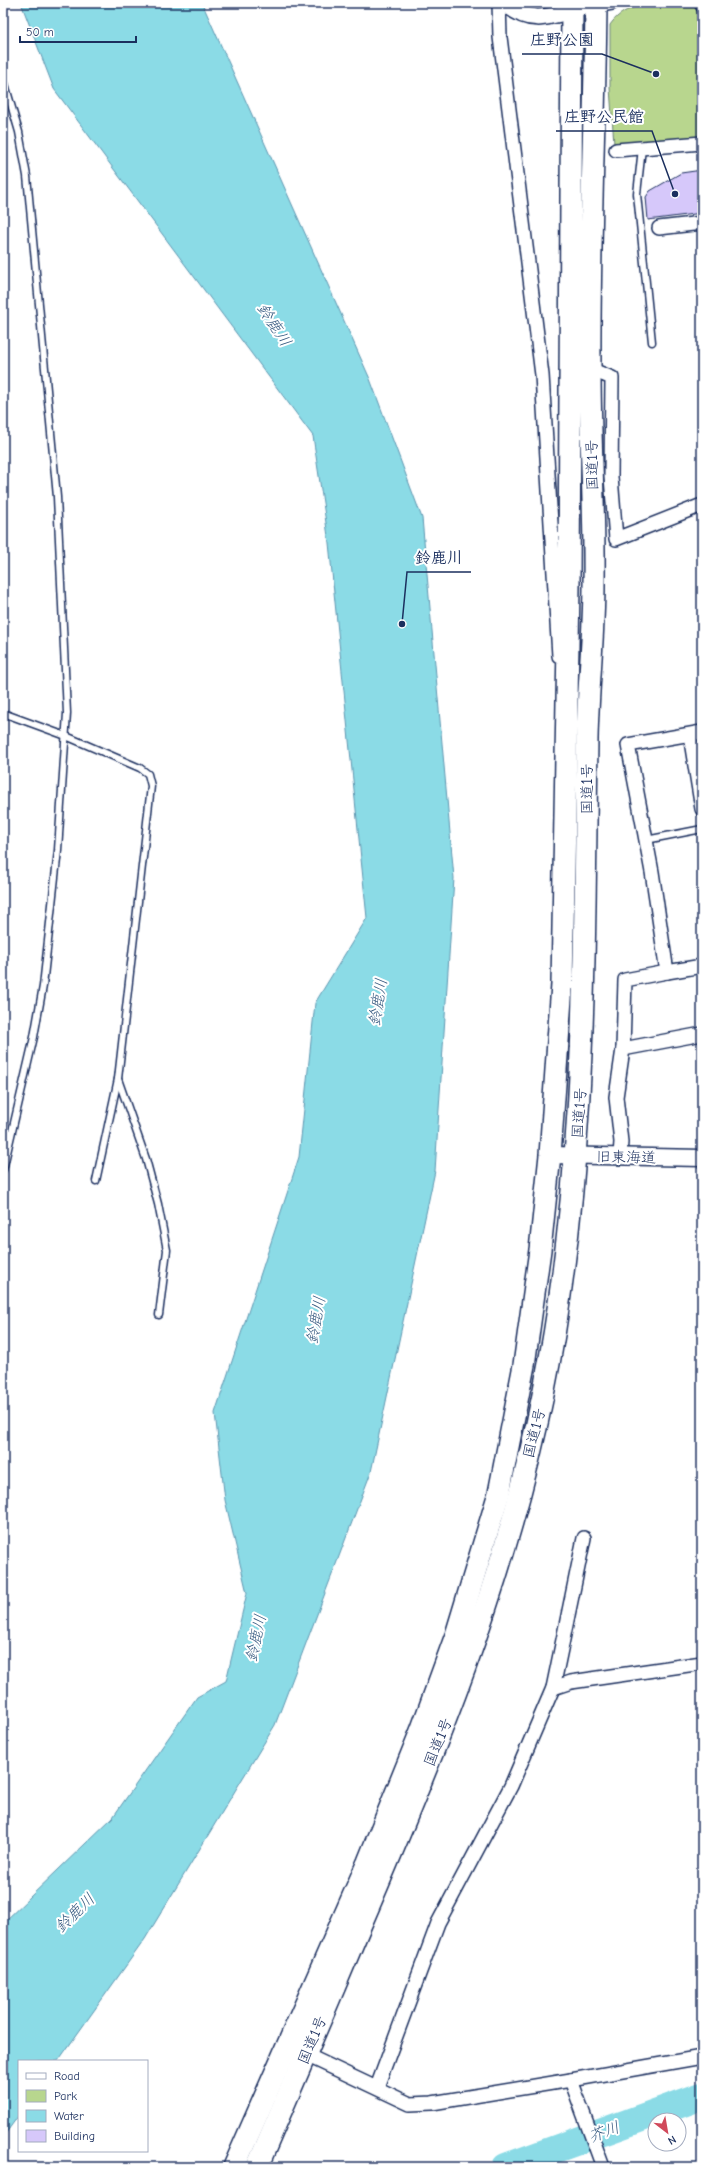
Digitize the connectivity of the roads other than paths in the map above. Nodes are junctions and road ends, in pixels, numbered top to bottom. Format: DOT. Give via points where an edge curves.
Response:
graph roads {
  1 [pos="499,3"];
  2 [pos="506,3"];
  3 [pos="602,4"];
  4 [pos="572,7"];
  5 [pos="3,77"];
  6 [pos="702,143"];
  7 [pos="642,148"];
  8 [pos="616,150"];
  9 [pos="702,223"];
  10 [pos="659,228"];
  11 [pos="652,342"];
  12 [pos="590,369"];
  13 [pos="702,505"];
  14 [pos="3,713"];
  15 [pos="696,734"];
  16 [pos="66,736"];
  17 [pos="566,753"];
  18 [pos="702,809"];
  19 [pos="702,829"];
  20 [pos="646,840"];
  21 [pos="702,966"];
  22 [pos="667,972"];
  23 [pos="702,1034"];
  24 [pos="623,1049"];
  25 [pos="118,1079"];
  26 [pos="550,1155"];
  27 [pos="576,1156"];
  28 [pos="620,1156"];
  29 [pos="702,1158"];
  30 [pos="3,1170"];
  31 [pos="96,1181"];
  32 [pos="159,1314"];
  33 [pos="584,1538"];
  34 [pos="702,1663"];
  35 [pos="553,1688"];
  36 [pos="303,2054"];
  37 [pos="702,2057"];
  38 [pos="571,2080"];
  39 [pos="377,2087"];
  40 [pos="234,2167"];
  41 [pos="257,2167"];
  42 [pos="603,2167"];
  1 -- 17 [label="street" via="502,52 542,375"];
  2 -- 4 [label="street" via="521,15 533,17 551,17"];
  3 -- 4 [label="street"];
  3 -- 12 [label="highway, 国道1号"];
  4 -- 17 [label="highway, 国道1号" via="571,406"];
  5 -- 16 [label="lane" via="19,132 28,176 57,497 68,712"];
  6 -- 7 [label="street"];
  7 -- 8 [label="street"];
  7 -- 11 [label="lane" via="637,194"];
  9 -- 10 [label="street"];
  12 -- 13 [label="street" via="612,378 611,478 616,539"];
  12 -- 27 [label="highway, 国道1号" via="594,586 587,736 584,1020"];
  14 -- 16 [label="lane"];
  15 -- 18 [label="street"];
  15 -- 20 [label="street" via="628,745"];
  16 -- 25 [label="lane" via="140,768 148,774 151,786"];
  16 -- 30 [label="lane" via="58,850 43,986 33,1045"];
  17 -- 26 [label="highway, 国道1号" via="562,984"];
  19 -- 20 [label="lane"];
  20 -- 22 [label="street"];
  21 -- 22 [label="street"];
  22 -- 24 [label="street" via="626,980"];
  23 -- 24 [label="street"];
  24 -- 28 [label="street" via="616,1097"];
  25 -- 31 [label="lane"];
  25 -- 32 [label="lane" via="146,1159 167,1250"];
  26 -- 27 [label="street, 旧東海道"];
  26 -- 36 [label="highway, 国道1号" via="524,1366 499,1493 456,1635 368,1862"];
  27 -- 28 [label="street, 旧東海道"];
  27 -- 36 [label="highway, 国道1号" via="556,1327 543,1399 498,1572 451,1710 398,1841"];
  28 -- 29 [label="street, 旧東海道"];
  33 -- 35 [label="street"];
  34 -- 35 [label="street" via="571,1682"];
  35 -- 39 [label="street" via="511,1786 438,1923"];
  36 -- 39 [label="street"];
  36 -- 40 [label="highway, 国道1号"];
  36 -- 41 [label="highway, 国道1号"];
  37 -- 38 [label="street"];
  38 -- 39 [label="street" via="432,2103 410,2104"];
  38 -- 42 [label="street"];
}
